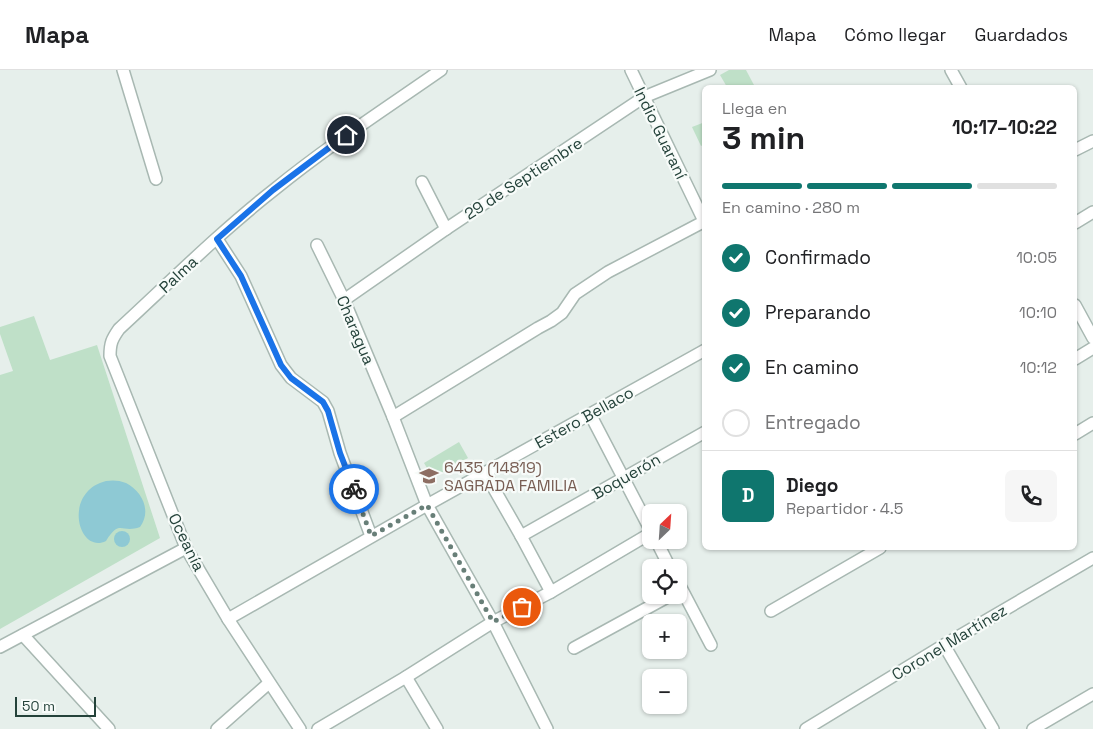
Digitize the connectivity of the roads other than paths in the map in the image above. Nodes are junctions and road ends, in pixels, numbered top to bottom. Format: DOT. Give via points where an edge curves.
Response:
graph roads {
  1 [pos="123,70"];
  2 [pos="441,70"];
  3 [pos="631,70"];
  4 [pos="710,70"];
  5 [pos="951,70"];
  6 [pos="959,85"];
  7 [pos="644,97"];
  8 [pos="1093,141"];
  9 [pos="1077,149"];
  10 [pos="156,179"];
  11 [pos="422,182"];
  12 [pos="1093,212"];
  13 [pos="702,216"];
  14 [pos="1077,222"];
  15 [pos="702,224"];
  16 [pos="446,229"];
  17 [pos="217,239"];
  18 [pos="317,245"];
  19 [pos="344,300"];
  20 [pos="1077,306"];
  21 [pos="1088,317"];
  22 [pos="1093,338"];
  23 [pos="112,340"];
  24 [pos="1093,348"];
  25 [pos="702,352"];
  26 [pos="1077,358"];
  27 [pos="590,414"];
  28 [pos="393,417"];
  29 [pos="1093,423"];
  30 [pos="1077,433"];
  31 [pos="702,434"];
  32 [pos="485,472"];
  33 [pos="624,478"];
  34 [pos="427,505"];
  35 [pos="642,514"];
  36 [pos="371,536"];
  37 [pos="521,536"];
  38 [pos="642,537"];
  39 [pos="186,548"];
  40 [pos="877,550"];
  41 [pos="1093,558"];
  42 [pos="551,592"];
  43 [pos="653,604"];
  44 [pos="687,604"];
  45 [pos="771,611"];
  46 [pos="228,619"];
  47 [pos="493,622"];
  48 [pos="23,635"];
  49 [pos="711,644"];
  50 [pos="944,645"];
  51 [pos="0,647"];
  52 [pos="574,648"];
  53 [pos="406,676"];
  54 [pos="269,682"];
  55 [pos="1093,694"];
  56 [pos="109,729"];
  57 [pos="217,729"];
  58 [pos="300,729"];
  59 [pos="318,729"];
  60 [pos="436,729"];
  61 [pos="547,729"];
  62 [pos="806,729"];
  63 [pos="993,729"];
  64 [pos="1033,729"];
  1 -- 10 [label="street"];
  2 -- 17 [label="street, Palma" via="330,146"];
  3 -- 7 [label="street, Indio Guaraní"];
  4 -- 7 [label="street, 29 de Septiembre"];
  5 -- 6 [label="street"];
  7 -- 13 [label="street, Indio Guaraní"];
  7 -- 16 [label="street, 29 de Septiembre"];
  8 -- 9 [label="street"];
  11 -- 16 [label="street"];
  12 -- 14 [label="street"];
  15 -- 28 [label="street" via="608,272 575,294 562,313"];
  16 -- 19 [label="street, 29 de Septiembre"];
  17 -- 23 [label="street, Palma" via="119,328"];
  17 -- 36 [label="street" via="241,276 281,365 291,378 323,402"];
  18 -- 19 [label="street, Charagua"];
  19 -- 28 [label="street, Charagua"];
  20 -- 21 [label="street"];
  21 -- 22 [label="street"];
  23 -- 39 [label="street, Oceanía" via="110,356"];
  24 -- 26 [label="street"];
  25 -- 27 [label="street, Estero Bellaco"];
  27 -- 32 [label="street, Estero Bellaco"];
  27 -- 33 [label="street"];
  28 -- 34 [label="street, Charagua"];
  29 -- 30 [label="street"];
  31 -- 33 [label="street, Boquerón"];
  32 -- 34 [label="street, Estero Bellaco"];
  32 -- 37 [label="street"];
  33 -- 35 [label="street"];
  33 -- 37 [label="street, Boquerón"];
  34 -- 36 [label="street, Estero Bellaco"];
  34 -- 47 [label="street, Charagua"];
  36 -- 46 [label="street, Estero Bellaco"];
  37 -- 42 [label="street"];
  38 -- 42 [label="street"];
  39 -- 46 [label="street, Oceanía"];
  39 -- 48 [label="street"];
  40 -- 45 [label="street"];
  41 -- 50 [label="street, Coronel Martínez"];
  42 -- 47 [label="street"];
  43 -- 52 [label="street"];
  44 -- 49 [label="street"];
  46 -- 54 [label="street, Oceanía"];
  47 -- 53 [label="street"];
  47 -- 61 [label="street, Charagua"];
  48 -- 51 [label="street"];
  48 -- 56 [label="street"];
  50 -- 62 [label="street, Coronel Martínez"];
  50 -- 63 [label="street"];
  53 -- 59 [label="street"];
  53 -- 60 [label="street"];
  54 -- 57 [label="street"];
  54 -- 58 [label="street, Oceanía"];
  55 -- 64 [label="street"];
}
